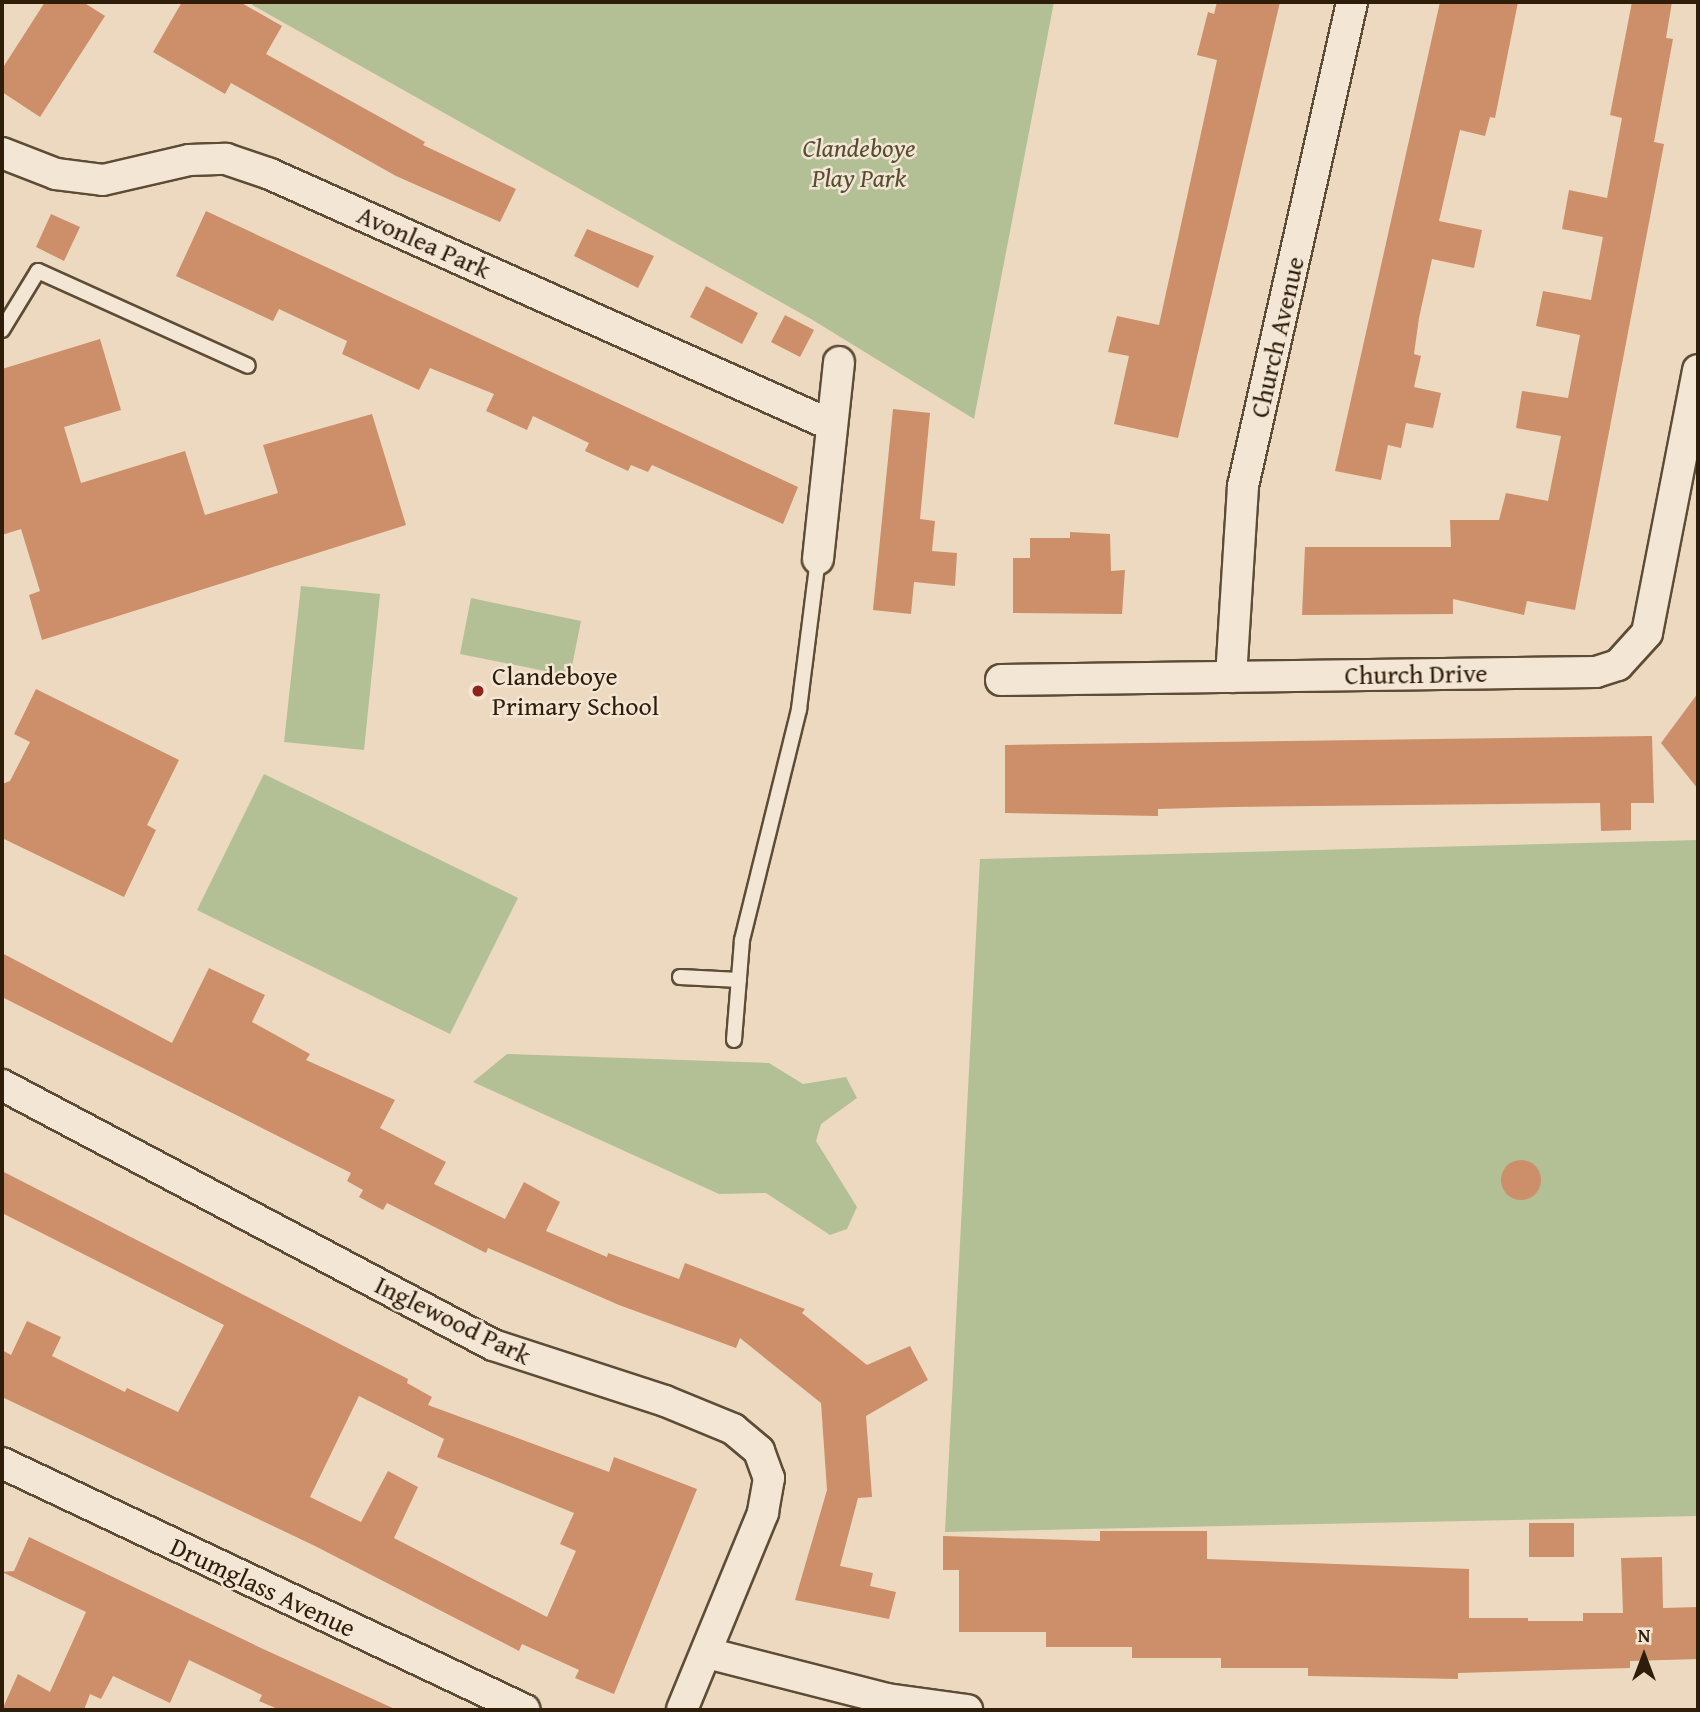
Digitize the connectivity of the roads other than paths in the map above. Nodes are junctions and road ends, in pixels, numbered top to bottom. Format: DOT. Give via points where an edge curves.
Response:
graph roads {
  1 [pos="1352,2"];
  2 [pos="2,153"];
  3 [pos="2,330"];
  4 [pos="839,362"];
  5 [pos="248,366"];
  6 [pos="1698,370"];
  7 [pos="831,425"];
  8 [pos="1688,490"];
  9 [pos="818,559"];
  10 [pos="1231,677"];
  11 [pos="1001,680"];
  12 [pos="680,978"];
  13 [pos="739,981"];
  14 [pos="734,1041"];
  15 [pos="2,1085"];
  16 [pos="2,1463"];
  17 [pos="707,1653"];
  18 [pos="525,1710"];
  19 [pos="682,1710"];
  20 [pos="967,1710"];
  1 -- 10 [label="street, Church Avenue" via="1243,486"];
  2 -- 7 [label="street, Avonlea Park" via="56,174 103,180 189,160 226,159 283,179"];
  3 -- 5 [label="lane" via="38,271"];
  4 -- 7 [label="street"];
  6 -- 8 [label="street, Church Drive"];
  7 -- 9 [label="street"];
  8 -- 10 [label="street, Church Drive" via="1647,633 1618,665 1597,672"];
  9 -- 13 [label="lane" via="800,709 742,940"];
  10 -- 11 [label="street, Church Drive"];
  12 -- 13 [label="lane"];
  13 -- 14 [label="lane"];
  15 -- 17 [label="street, Inglewood Park" via="493,1345 665,1401 733,1429 759,1451 769,1478 763,1513"];
  16 -- 18 [label="street, Drumglass Avenue"];
  17 -- 19 [label="street, Inglewood Park"];
  17 -- 20 [label="street" via="887,1699"];
}
